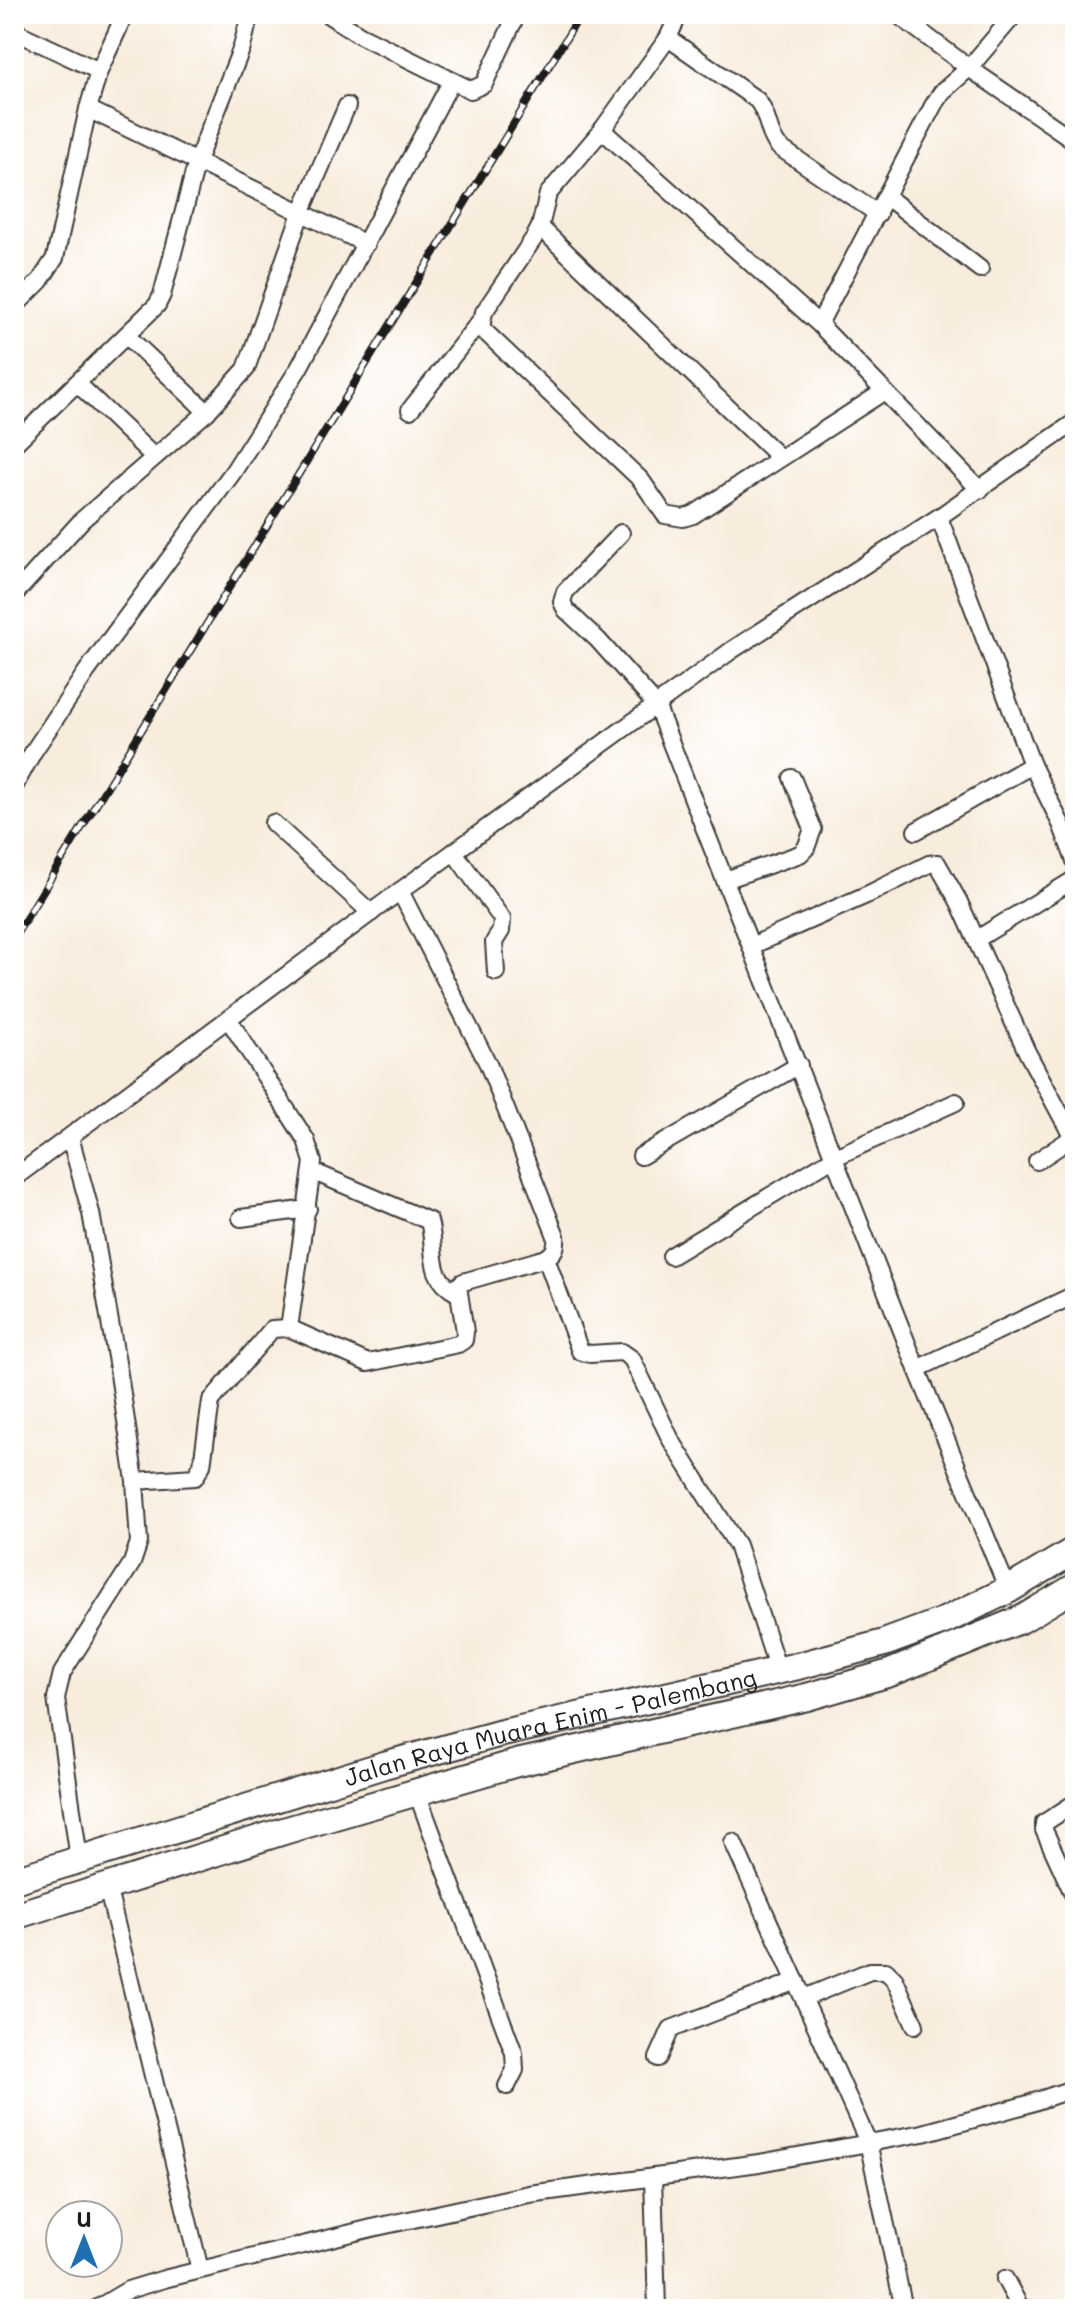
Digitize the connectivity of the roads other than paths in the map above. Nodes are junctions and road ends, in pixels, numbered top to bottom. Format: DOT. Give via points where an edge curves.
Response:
graph roads {
  1 [pos="125,14"];
  2 [pos="250,14"];
  3 [pos="327,14"];
  4 [pos="517,14"];
  5 [pos="679,14"];
  6 [pos="897,14"];
  7 [pos="1015,14"];
  8 [pos="14,31"];
  9 [pos="668,38"];
  10 [pos="969,68"];
  11 [pos="99,71"];
  12 [pos="451,82"];
  13 [pos="347,106"];
  14 [pos="88,109"];
  15 [pos="602,130"];
  16 [pos="1075,141"];
  17 [pos="197,161"];
  18 [pos="887,197"];
  19 [pos="301,213"];
  20 [pos="878,214"];
  21 [pos="540,227"];
  22 [pos="366,244"];
  23 [pos="980,269"];
  24 [pos="14,307"];
  25 [pos="481,320"];
  26 [pos="819,324"];
  27 [pos="127,336"];
  28 [pos="78,384"];
  29 [pos="883,392"];
  30 [pos="410,410"];
  31 [pos="207,412"];
  32 [pos="1075,422"];
  33 [pos="14,444"];
  34 [pos="153,456"];
  35 [pos="779,457"];
  36 [pos="980,490"];
  37 [pos="939,517"];
  38 [pos="621,533"];
  39 [pos="17,586"];
  40 [pos="656,705"];
  41 [pos="1032,765"];
  42 [pos="792,778"];
  43 [pos="14,787"];
  44 [pos="1068,819"];
  45 [pos="273,823"];
  46 [pos="916,831"];
  47 [pos="454,852"];
  48 [pos="1075,861"];
  49 [pos="1075,879"];
  50 [pos="725,880"];
  51 [pos="400,891"];
  52 [pos="371,913"];
  53 [pos="977,939"];
  54 [pos="751,946"];
  55 [pos="496,972"];
  56 [pos="229,1020"];
  57 [pos="799,1065"];
  58 [pos="956,1102"];
  59 [pos="70,1137"];
  60 [pos="1074,1137"];
  61 [pos="641,1156"];
  62 [pos="833,1158"];
  63 [pos="1037,1161"];
  64 [pos="314,1172"];
  65 [pos="14,1178"];
  66 [pos="308,1209"];
  67 [pos="241,1218"];
  68 [pos="671,1256"];
  69 [pos="546,1258"];
  70 [pos="457,1293"];
  71 [pos="1070,1297"];
  72 [pos="289,1328"];
  73 [pos="917,1369"];
  74 [pos="135,1481"];
  75 [pos="1075,1550"];
  76 [pos="1075,1587"];
  77 [pos="1008,1590"];
  78 [pos="778,1670"];
  79 [pos="417,1793"];
  80 [pos="1075,1803"];
  81 [pos="206,1820"];
  82 [pos="162,1833"];
  83 [pos="733,1842"];
  84 [pos="217,1852"];
  85 [pos="79,1859"];
  86 [pos="176,1865"];
  87 [pos="14,1880"];
  88 [pos="107,1886"];
  89 [pos="1075,1898"];
  90 [pos="14,1916"];
  91 [pos="796,1981"];
  92 [pos="804,1998"];
  93 [pos="915,2025"];
  94 [pos="658,2058"];
  95 [pos="507,2086"];
  96 [pos="1075,2088"];
  97 [pos="868,2142"];
  98 [pos="653,2177"];
  99 [pos="200,2270"];
  100 [pos="1005,2279"];
  101 [pos="96,2309"];
  102 [pos="657,2309"];
  103 [pos="904,2309"];
  104 [pos="1021,2309"];
  1 -- 11 [label="street"];
  2 -- 17 [label="street"];
  3 -- 12 [label="street"];
  4 -- 12 [label="street" via="484,84 471,90"];
  5 -- 9 [label="street"];
  6 -- 10 [label="street"];
  7 -- 10 [label="street"];
  8 -- 11 [label="street"];
  9 -- 15 [label="street"];
  9 -- 20 [label="street" via="757,100 779,147"];
  10 -- 16 [label="street"];
  10 -- 18 [label="street" via="934,104"];
  11 -- 14 [label="street"];
  12 -- 22 [label="street"];
  13 -- 19 [label="street"];
  14 -- 17 [label="street"];
  14 -- 24 [label="street" via="55,258"];
  15 -- 21 [label="street" via="548,194"];
  15 -- 26 [label="street"];
  17 -- 19 [label="street"];
  17 -- 27 [label="street" via="162,295"];
  18 -- 20 [label="street"];
  18 -- 23 [label="street"];
  19 -- 22 [label="street"];
  19 -- 31 [label="street" via="252,357"];
  20 -- 26 [label="street"];
  21 -- 25 [label="street"];
  21 -- 35 [label="street"];
  22 -- 43 [label="street" via="299,368 233,472 87,671"];
  25 -- 30 [label="street"];
  25 -- 35 [label="street" via="485,334 641,480 665,515 693,515"];
  26 -- 29 [label="street"];
  27 -- 28 [label="street"];
  27 -- 31 [label="street"];
  28 -- 33 [label="street"];
  28 -- 34 [label="street"];
  29 -- 35 [label="street"];
  29 -- 36 [label="street"];
  31 -- 34 [label="street"];
  32 -- 36 [label="street"];
  34 -- 39 [label="street"];
  36 -- 37 [label="street"];
  37 -- 40 [label="street"];
  37 -- 41 [label="street"];
  38 -- 40 [label="street" via="565,592 562,602"];
  40 -- 47 [label="street"];
  40 -- 50 [label="street"];
  41 -- 44 [label="street"];
  41 -- 46 [label="street"];
  42 -- 50 [label="street" via="813,829 806,848"];
  44 -- 48 [label="street"];
  45 -- 52 [label="street"];
  47 -- 51 [label="street"];
  47 -- 55 [label="street" via="502,919 494,942"];
  49 -- 53 [label="street"];
  50 -- 54 [label="street"];
  51 -- 52 [label="street"];
  51 -- 69 [label="street" via="494,1078 556,1236 557,1245"];
  52 -- 56 [label="street"];
  53 -- 54 [label="street" via="934,862"];
  53 -- 60 [label="street" via="1027,1052"];
  54 -- 57 [label="street"];
  56 -- 59 [label="street"];
  56 -- 64 [label="street" via="306,1140"];
  57 -- 61 [label="street"];
  57 -- 62 [label="street"];
  58 -- 62 [label="street"];
  59 -- 65 [label="street"];
  59 -- 74 [label="street" via="91,1213"];
  60 -- 63 [label="street"];
  62 -- 68 [label="street"];
  62 -- 73 [label="street"];
  64 -- 66 [label="street"];
  64 -- 70 [label="street" via="429,1221 436,1274"];
  66 -- 67 [label="street"];
  66 -- 72 [label="street"];
  69 -- 70 [label="street" via="463,1282"];
  69 -- 78 [label="street" via="580,1351 622,1352 632,1359 671,1440 737,1545"];
  70 -- 72 [label="street" via="464,1340 378,1362 357,1360"];
  71 -- 73 [label="street"];
  72 -- 74 [label="street" via="272,1329 216,1392 195,1477"];
  73 -- 77 [label="street"];
  74 -- 85 [label="street" via="136,1554 57,1687"];
  75 -- 77 [label="main road, Jalan Raya Muara Enim - Palembang"];
  76 -- 79 [label="main road, Jalan Raya Muara Enim - Palembang" via="1022,1619 890,1673 517,1763"];
  77 -- 78 [label="main road, Jalan Raya Muara Enim - Palembang" via="884,1643"];
  78 -- 81 [label="main road, Jalan Raya Muara Enim - Palembang" via="498,1734"];
  79 -- 84 [label="main road, Jalan Raya Muara Enim - Palembang"];
  79 -- 95 [label="street" via="514,2053 515,2070"];
  80 -- 89 [label="street" via="1048,1818 1044,1830"];
  81 -- 82 [label="main road, Jalan Raya Muara Enim - Palembang"];
  81 -- 84 [label="main road"];
  82 -- 85 [label="main road, Jalan Raya Muara Enim - Palembang"];
  82 -- 86 [label="main road"];
  83 -- 91 [label="street"];
  84 -- 86 [label="main road, Jalan Raya Muara Enim - Palembang"];
  85 -- 87 [label="main road, Jalan Raya Muara Enim - Palembang"];
  86 -- 88 [label="main road, Jalan Raya Muara Enim - Palembang"];
  88 -- 90 [label="main road, Jalan Raya Muara Enim - Palembang"];
  88 -- 99 [label="street"];
  91 -- 92 [label="street"];
  91 -- 94 [label="street" via="671,2029"];
  92 -- 93 [label="street" via="870,1971 886,1971"];
  92 -- 97 [label="street"];
  96 -- 97 [label="street" via="923,2133"];
  97 -- 98 [label="street"];
  97 -- 103 [label="street"];
  98 -- 99 [label="street" via="529,2194"];
  98 -- 102 [label="street"];
  99 -- 101 [label="street" via="128,2290"];
  100 -- 104 [label="street"];
}
